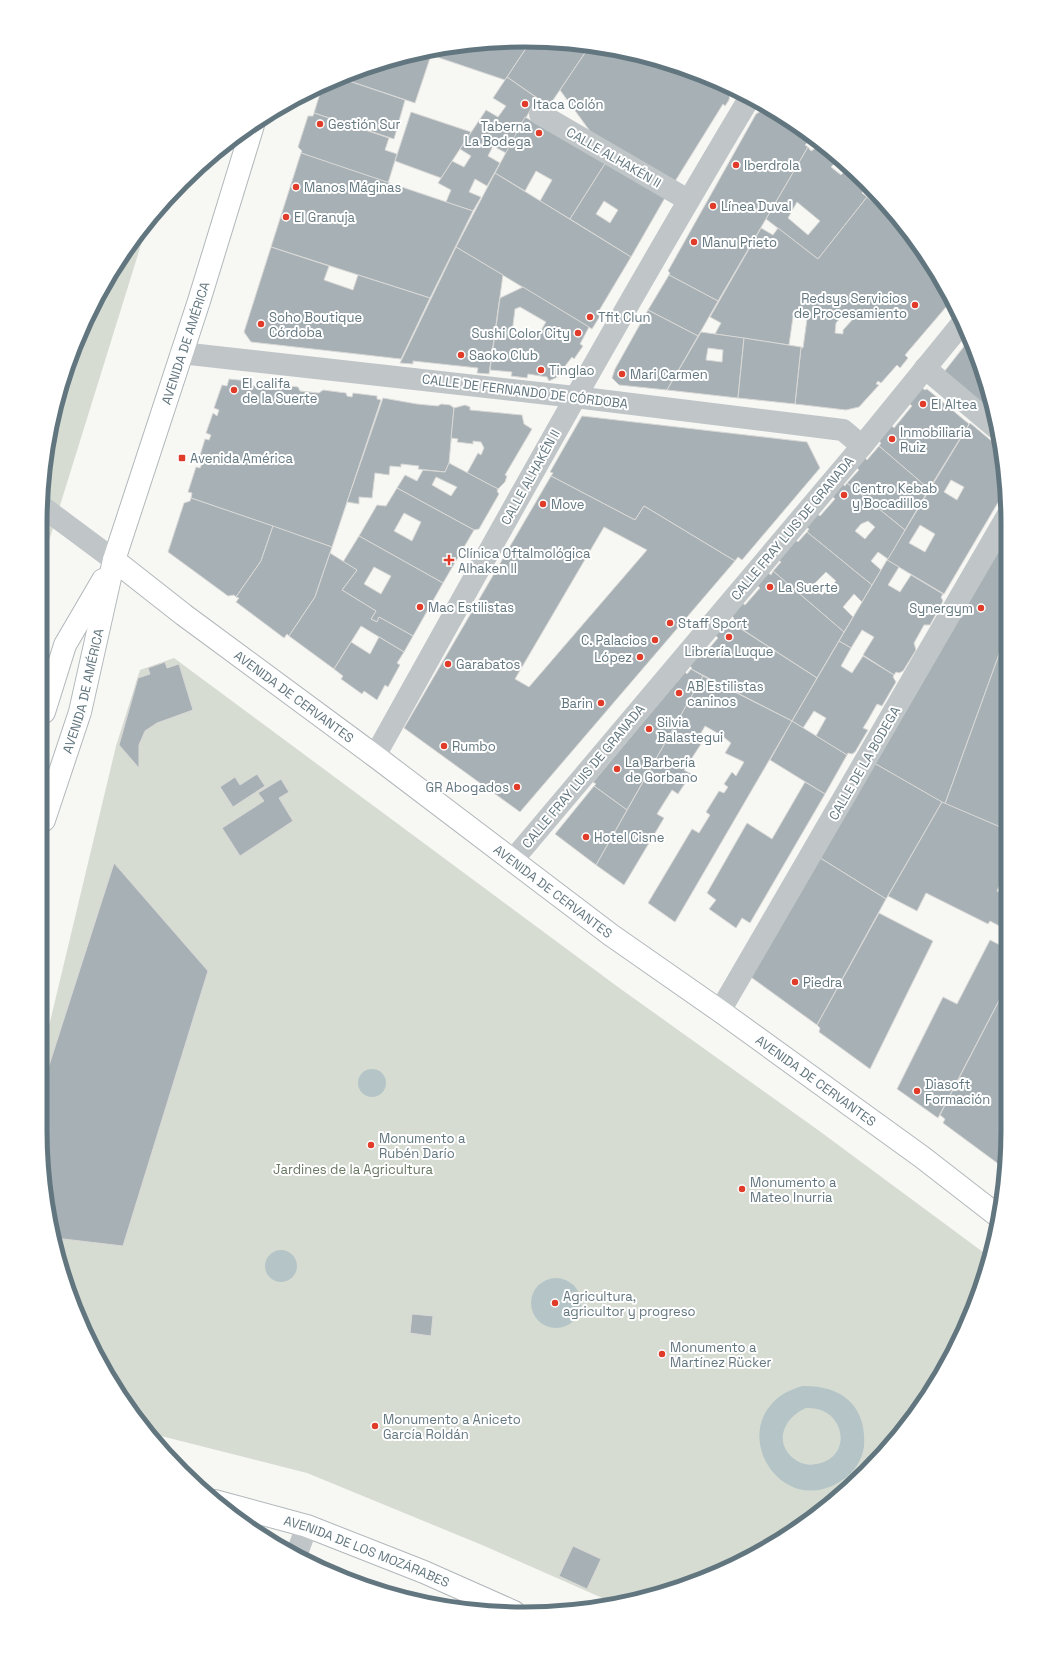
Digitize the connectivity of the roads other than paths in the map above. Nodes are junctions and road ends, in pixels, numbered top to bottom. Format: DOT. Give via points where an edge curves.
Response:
graph roads {
  1 [pos="747,103"];
  2 [pos="540,114"];
  3 [pos="250,134"];
  4 [pos="688,200"];
  5 [pos="959,327"];
  6 [pos="182,353"];
  7 [pos="925,368"];
  8 [pos="575,397"];
  9 [pos="990,423"];
  10 [pos="862,446"];
  11 [pos="47,511"];
  12 [pos="1001,526"];
  13 [pos="114,560"];
  14 [pos="47,703"];
  15 [pos="375,756"];
  16 [pos="47,811"];
  17 [pos="512,861"];
  18 [pos="720,1011"];
  19 [pos="922,1157"];
  20 [pos="994,1208"];
  21 [pos="994,1213"];
  22 [pos="230,1505"];
  23 [pos="308,1526"];
  24 [pos="298,1550"];
  25 [pos="501,1606"];
  1 -- 4 [label="street, CALLE ALHAKÉN II"];
  2 -- 4 [label="street, CALLE ALHAKÉN II"];
  3 -- 6 [label="main road, AVENIDA DE AMÉRICA"];
  4 -- 8 [label="street, CALLE ALHAKÉN II"];
  5 -- 7 [label="street, CALLE FRAY LUIS DE GRANADA"];
  6 -- 8 [label="street, CALLE DE FERNANDO DE CÓRDOBA"];
  6 -- 13 [label="main road, AVENIDA DE AMÉRICA"];
  7 -- 9 [label="street"];
  7 -- 10 [label="street, CALLE FRAY LUIS DE GRANADA"];
  8 -- 10 [label="street, CALLE DE FERNANDO DE CÓRDOBA" via="843,430"];
  8 -- 15 [label="street, CALLE ALHAKÉN II"];
  10 -- 17 [label="street, CALLE FRAY LUIS DE GRANADA"];
  11 -- 13 [label="street"];
  12 -- 18 [label="street, CALLE DE LA BODEGA"];
  13 -- 14 [label="main road, AVENIDA DE AMÉRICA" via="66,644"];
  13 -- 15 [label="main road, AVENIDA DE CERVANTES" via="184,616"];
  13 -- 16 [label="main road, AVENIDA DE AMÉRICA" via="80,712"];
  15 -- 17 [label="main road, AVENIDA DE CERVANTES"];
  17 -- 18 [label="main road, AVENIDA DE CERVANTES" via="611,935"];
  18 -- 19 [label="main road, AVENIDA DE CERVANTES"];
  19 -- 20 [label="main road"];
  19 -- 21 [label="main road, AVENIDA DE CERVANTES"];
  22 -- 23 [label="main road, AVENIDA DE LOS MOZÁRABES"];
  23 -- 24 [label="street"];
  23 -- 25 [label="main road, AVENIDA DE LOS MOZÁRABES" via="424,1572"];
}
